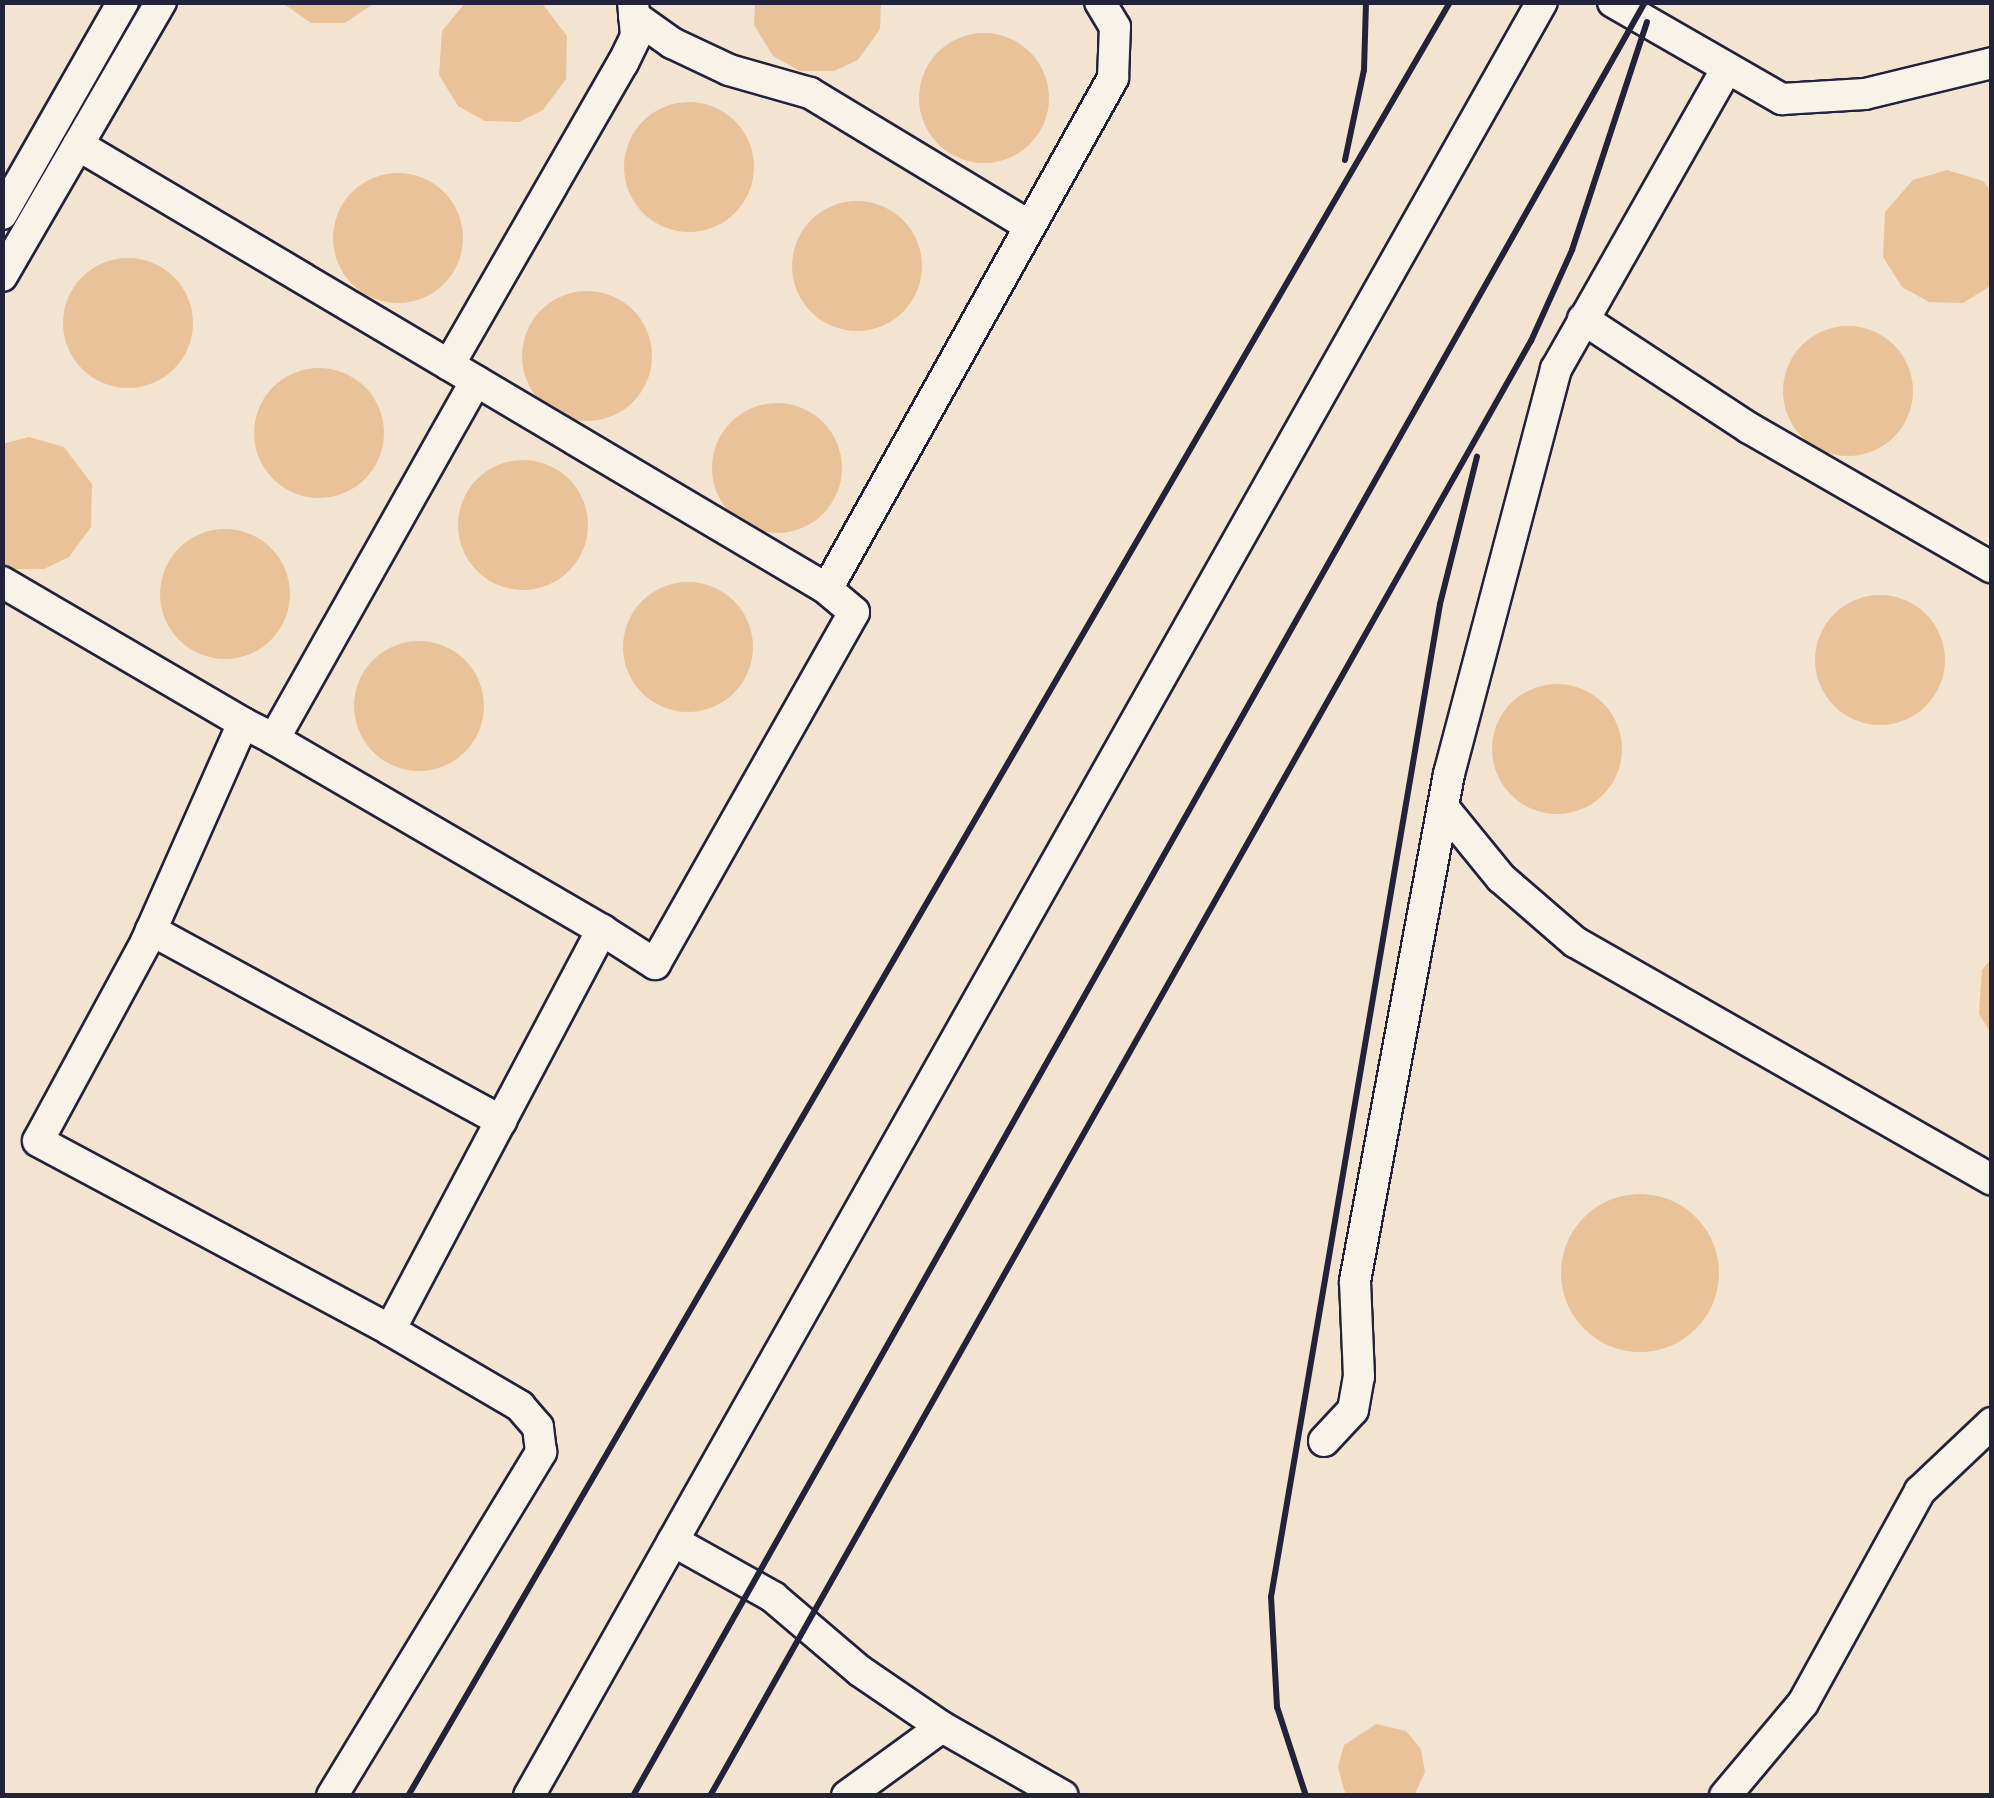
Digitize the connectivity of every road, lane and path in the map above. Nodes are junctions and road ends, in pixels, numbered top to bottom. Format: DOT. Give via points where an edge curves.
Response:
graph roads {
  1 [pos="123,2"];
  2 [pos="160,2"];
  3 [pos="1100,2"];
  4 [pos="1542,2"];
  5 [pos="1613,2"];
  6 [pos="634,9"];
  7 [pos="1992,63"];
  8 [pos="1727,68"];
  9 [pos="78,145"];
  10 [pos="2,214"];
  11 [pos="1030,226"];
  12 [pos="2,276"];
  13 [pos="1583,320"];
  14 [pos="449,365"];
  15 [pos="476,381"];
  16 [pos="1992,568"];
  17 [pos="2,582"];
  18 [pos="827,589"];
  19 [pos="244,723"];
  20 [pos="274,739"];
  21 [pos="1443,807"];
  22 [pos="151,930"];
  23 [pos="602,930"];
  24 [pos="501,1121"];
  25 [pos="1992,1180"];
  26 [pos="390,1330"];
  27 [pos="1992,1424"];
  28 [pos="1324,1441"];
  29 [pos="673,1541"];
  30 [pos="942,1727"];
  31 [pos="332,1796"];
  32 [pos="529,1796"];
  33 [pos="847,1796"];
  34 [pos="1063,1796"];
  35 [pos="1724,1796"];
  1 -- 10 [label="lane"];
  2 -- 9 [label="lane"];
  3 -- 11 [label="lane" via="1115,26 1113,78"];
  4 -- 29 [label="lane"];
  5 -- 8 [label="lane"];
  6 -- 11 [label="lane" via="672,43 729,70 810,93"];
  6 -- 14 [label="lane" via="636,36 623,63"];
  7 -- 8 [label="lane" via="1865,94 1782,98"];
  8 -- 13 [label="lane"];
  9 -- 12 [label="lane"];
  9 -- 14 [label="lane"];
  11 -- 18 [label="lane"];
  13 -- 16 [label="lane" via="1748,428"];
  13 -- 21 [label="lane" via="1556,369"];
  14 -- 15 [label="lane"];
  15 -- 18 [label="lane"];
  15 -- 20 [label="lane"];
  17 -- 19 [label="lane"];
  18 -- 23 [label="lane" via="854,612 654,964"];
  19 -- 20 [label="lane"];
  19 -- 22 [label="lane"];
  20 -- 23 [label="lane"];
  21 -- 25 [label="lane" via="1501,878 1575,942"];
  21 -- 28 [label="lane" via="1355,1280 1353,1410"];
  22 -- 24 [label="lane"];
  22 -- 26 [label="lane" via="38,1141"];
  23 -- 24 [label="lane"];
  24 -- 26 [label="lane"];
  26 -- 31 [label="lane" via="520,1406 538,1427 541,1452"];
  27 -- 35 [label="lane" via="1920,1491 1803,1703"];
  29 -- 30 [label="lane" via="773,1597 860,1671"];
  29 -- 32 [label="lane"];
  30 -- 33 [label="lane"];
  30 -- 34 [label="lane"];
}
